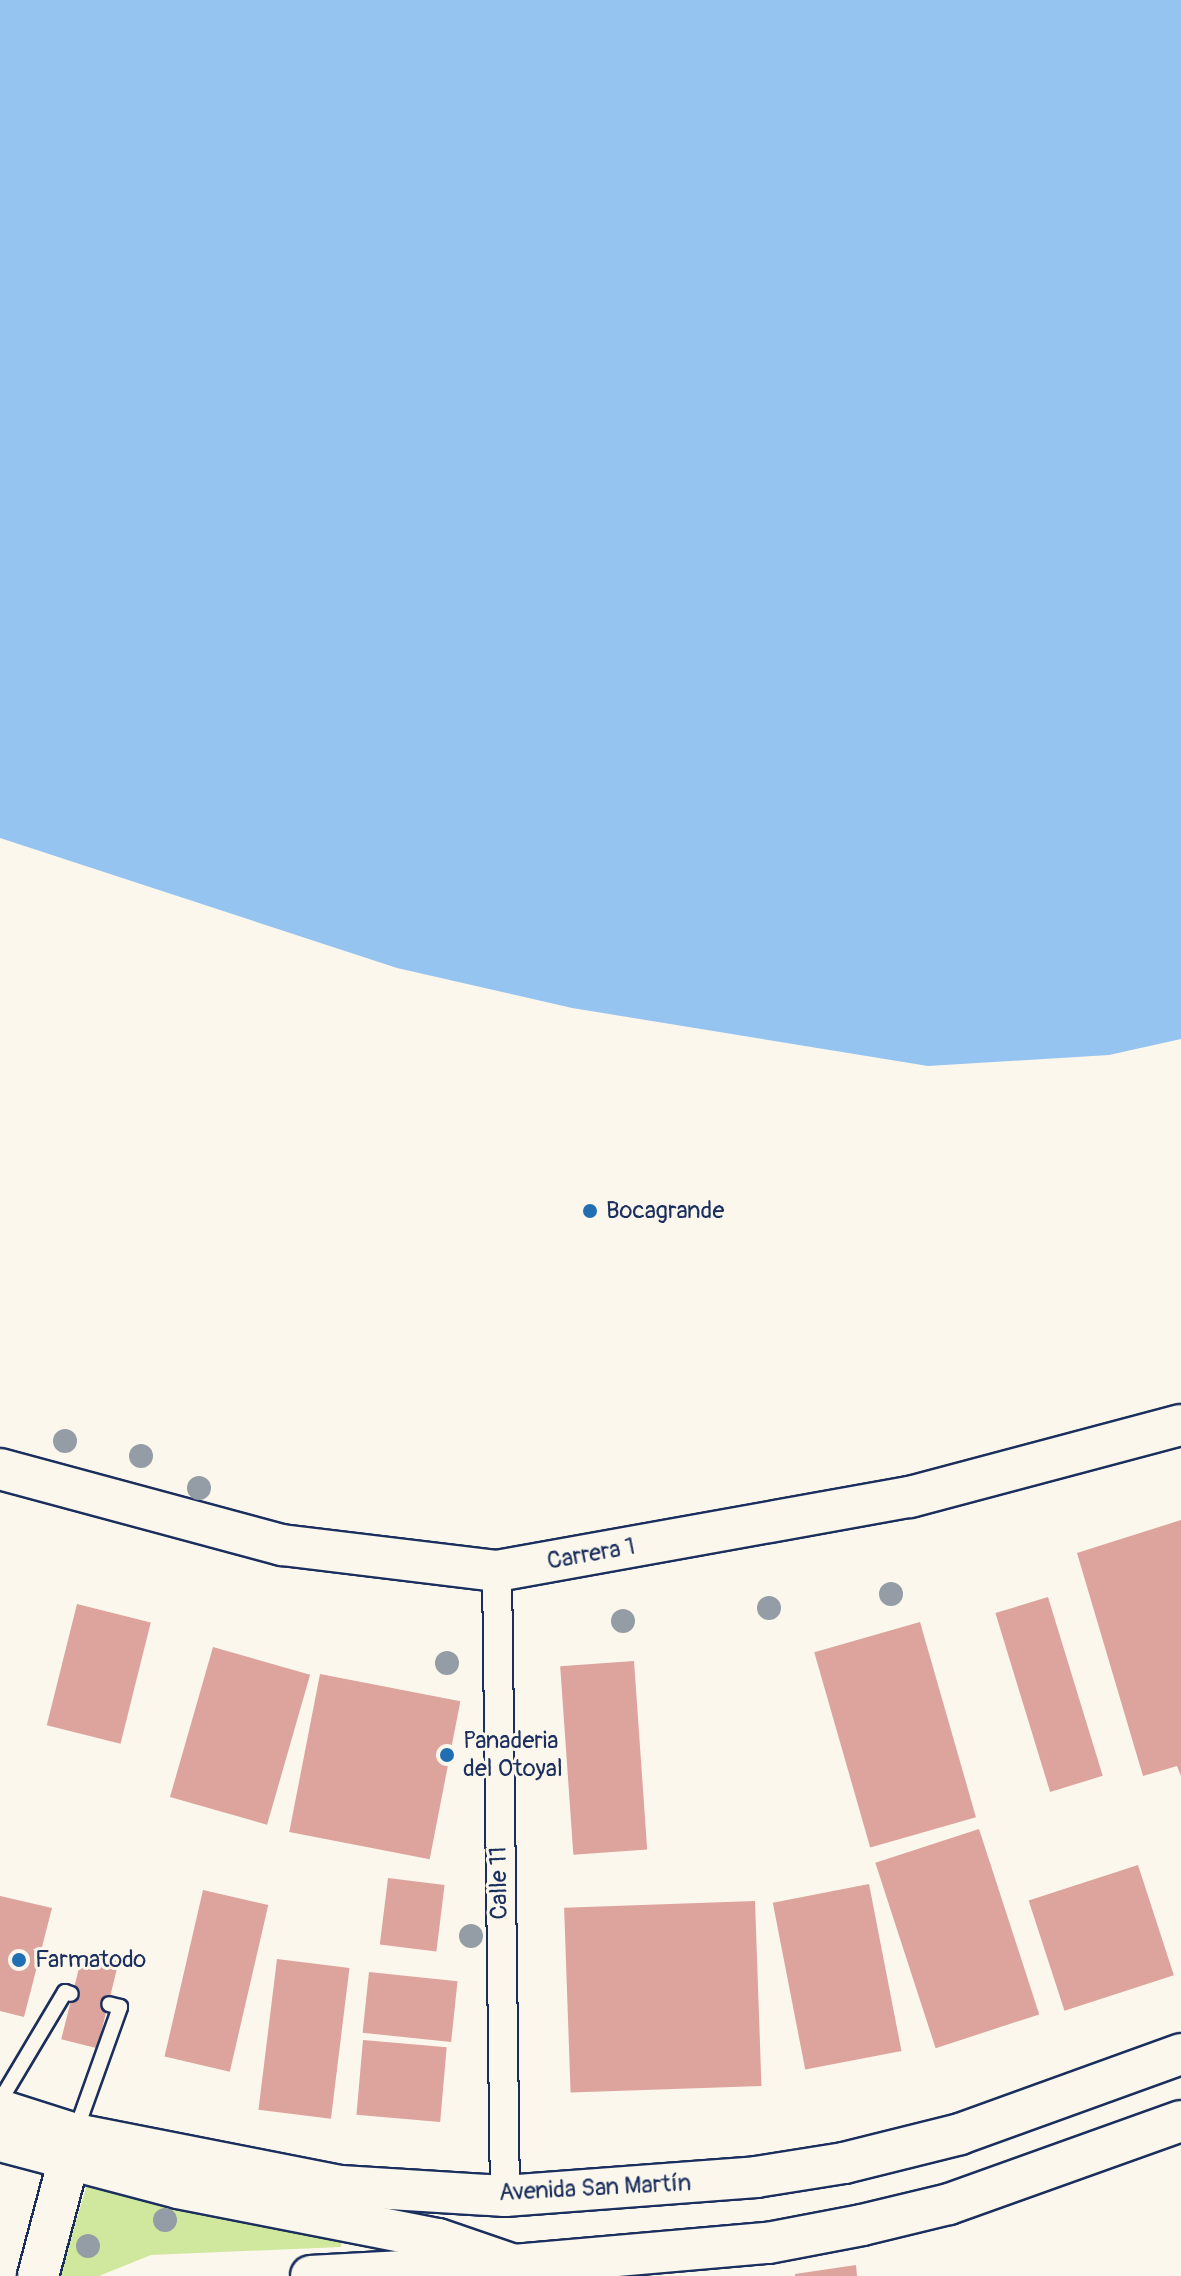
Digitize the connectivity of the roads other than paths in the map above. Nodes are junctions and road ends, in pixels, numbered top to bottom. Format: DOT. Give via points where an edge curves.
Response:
graph roads {
  1 [pos="1181,1425"];
  2 [pos="0,1469"];
  3 [pos="497,1571"];
  4 [pos="71,1994"];
  5 [pos="109,2004"];
  6 [pos="1181,2054"];
  7 [pos="0,2101"];
  8 [pos="0,2110"];
  9 [pos="1181,2121"];
  10 [pos="0,2141"];
  11 [pos="72,2146"];
  12 [pos="505,2196"];
  13 [pos="514,2265"];
  14 [pos="38,2276"];
  15 [pos="311,2276"];
  1 -- 3 [label="main road, Carrera 1" via="910,1497"];
  2 -- 3 [label="main road, Carrera 1" via="282,1545"];
  3 -- 12 [label="street, Calle 11"];
  4 -- 7 [label="lane" via="65,1992"];
  5 -- 11 [label="lane" via="120,2007"];
  6 -- 12 [label="main road, Avenida San Martín" via="960,2134 844,2163 756,2177"];
  8 -- 11 [label="main road, Avenida San Martín"];
  9 -- 13 [label="main road, Avenida San Martín" via="949,2204 862,2225 768,2243"];
  10 -- 11 [label="main road, Avenida San Martín"];
  11 -- 12 [label="main road, Avenida San Martín" via="341,2186"];
  11 -- 13 [label="main road, Avenida San Martín" via="178,2188 424,2235"];
  11 -- 14 [label="main road"];
  13 -- 15 [label="main road, Avenida San Martín"];
}
